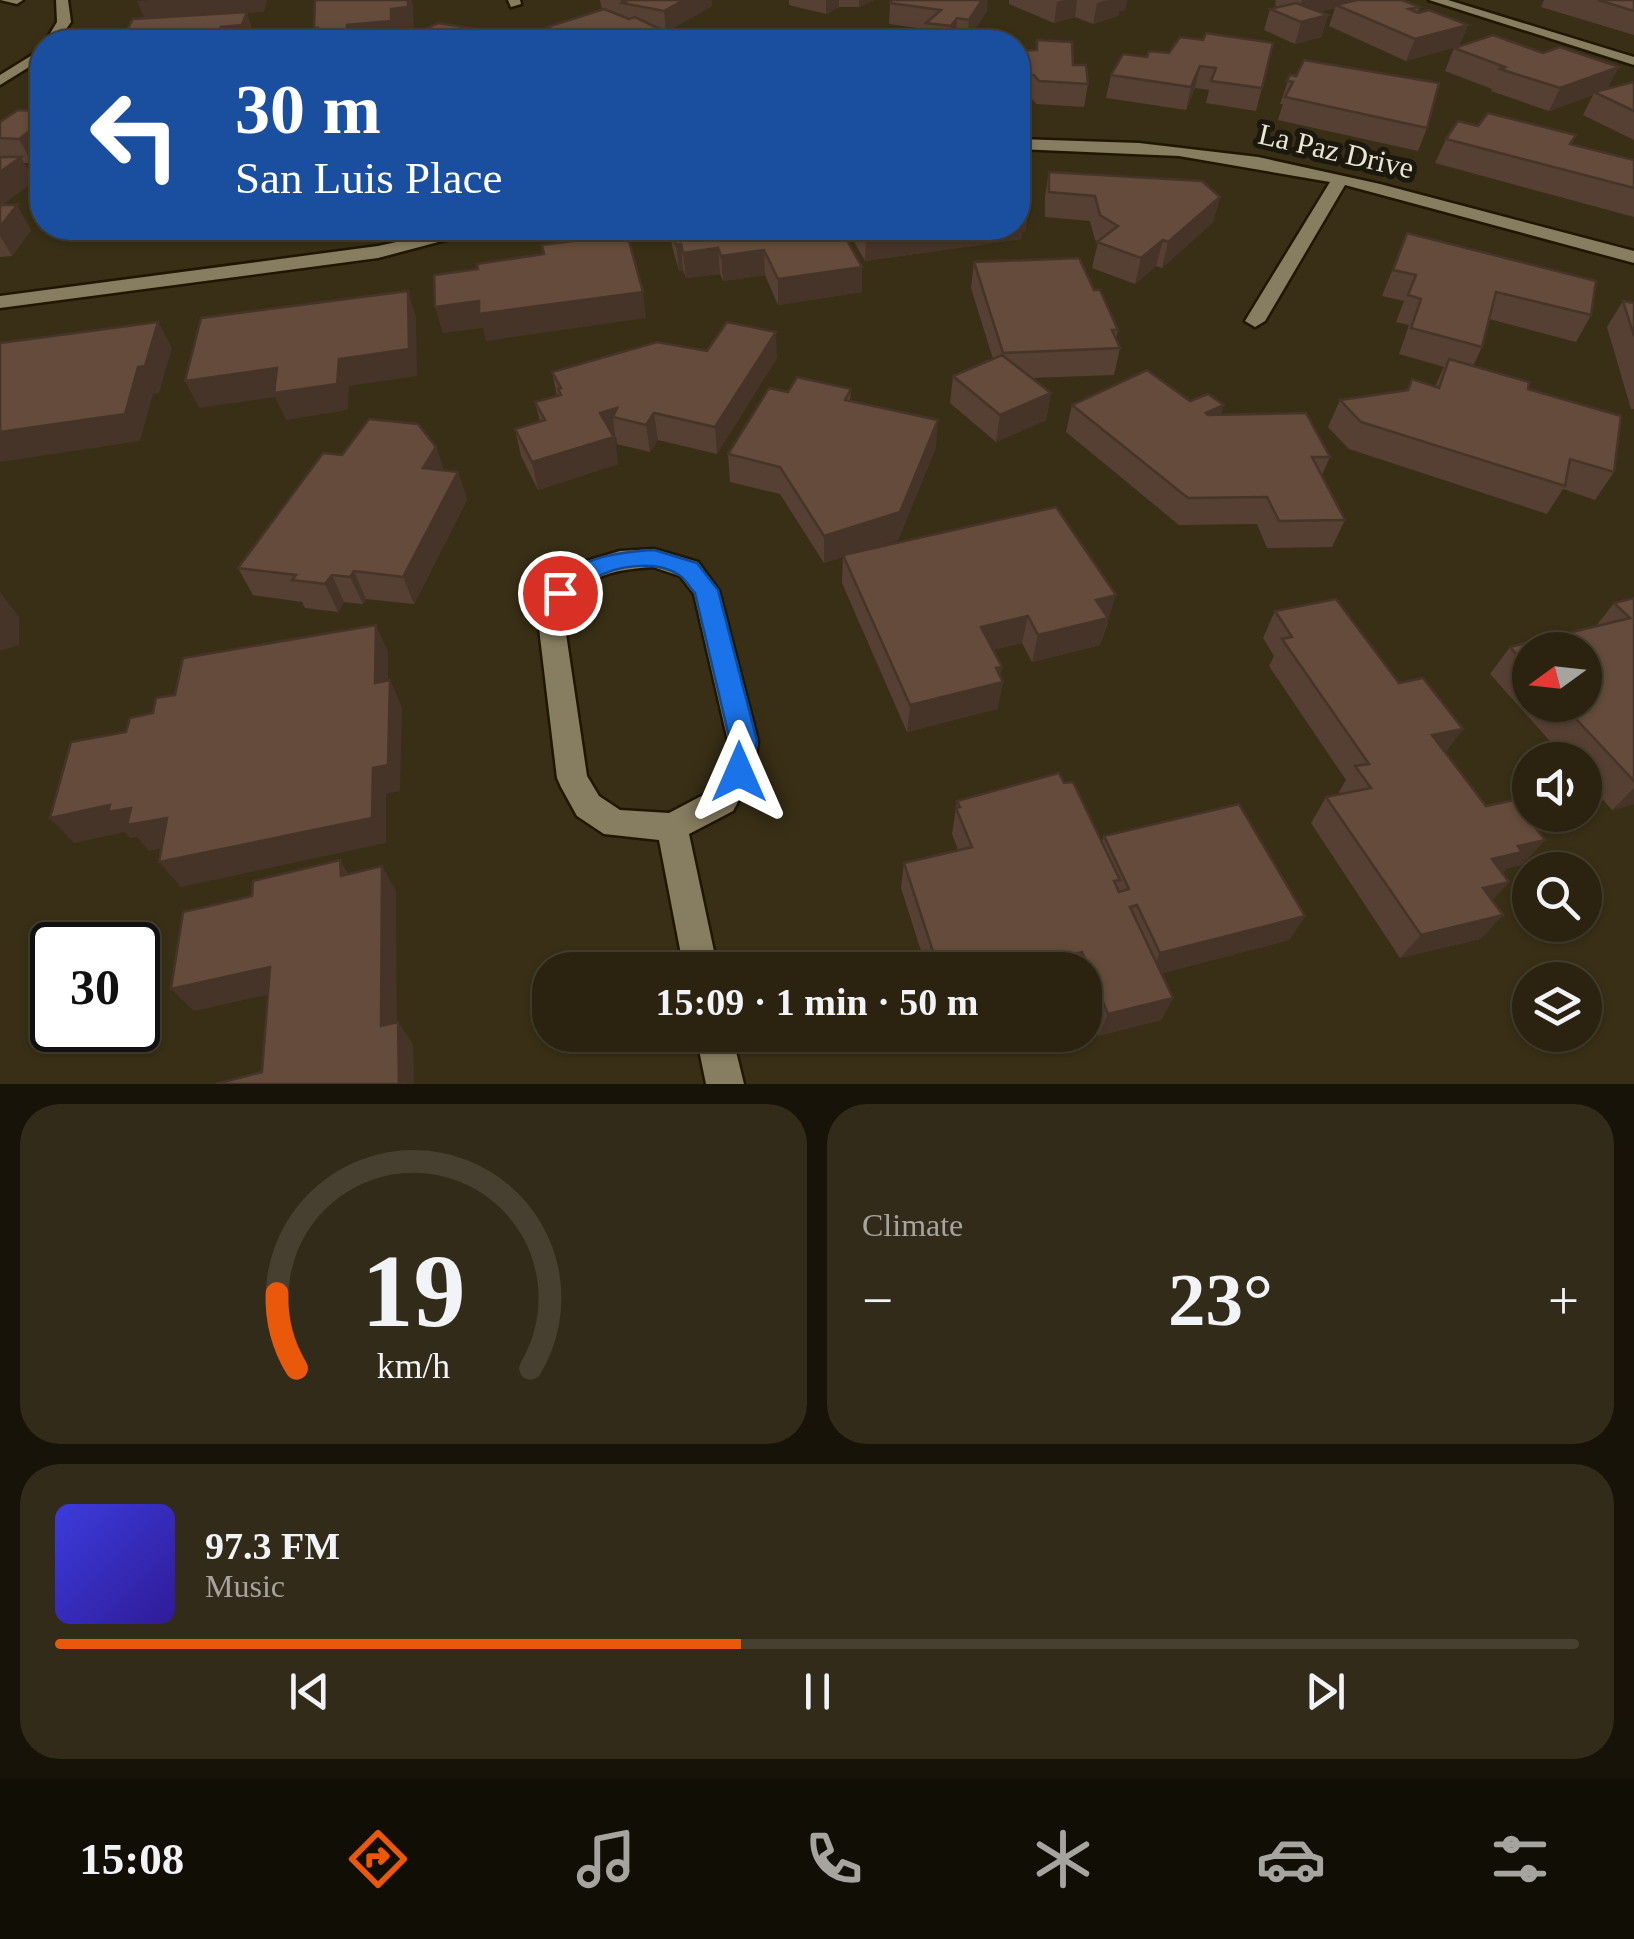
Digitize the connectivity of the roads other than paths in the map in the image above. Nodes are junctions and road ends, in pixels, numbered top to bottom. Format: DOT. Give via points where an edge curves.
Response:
graph roads {
  1 [pos="6,0"];
  2 [pos="18,0"];
  3 [pos="62,0"];
  4 [pos="1435,0"];
  5 [pos="59,30"];
  6 [pos="30,61"];
  7 [pos="1634,61"];
  8 [pos="0,82"];
  9 [pos="1030,144"];
  10 [pos="1340,179"];
  11 [pos="430,240"];
  12 [pos="1634,257"];
  13 [pos="0,302"];
  14 [pos="1255,321"];
  15 [pos="672,827"];
  16 [pos="697,952"];
  17 [pos="717,1052"];
  18 [pos="724,1084"];
  1 -- 2 [label="street"];
  3 -- 5 [label="street"];
  4 -- 7 [label="street"];
  6 -- 8 [label="street"];
  9 -- 10 [label="street, La Paz Drive" via="1153,148"];
  10 -- 12 [label="street, La Paz Drive"];
  10 -- 14 [label="street"];
  11 -- 13 [label="street"];
  15 -- 15 [label="street" via="722,800 739,772 744,741 706,590 688,569 654,558 620,560 589,570 560,593 551,620 572,778 588,806 616,824"];
  15 -- 16 [label="street"];
  17 -- 18 [label="street"];
}
